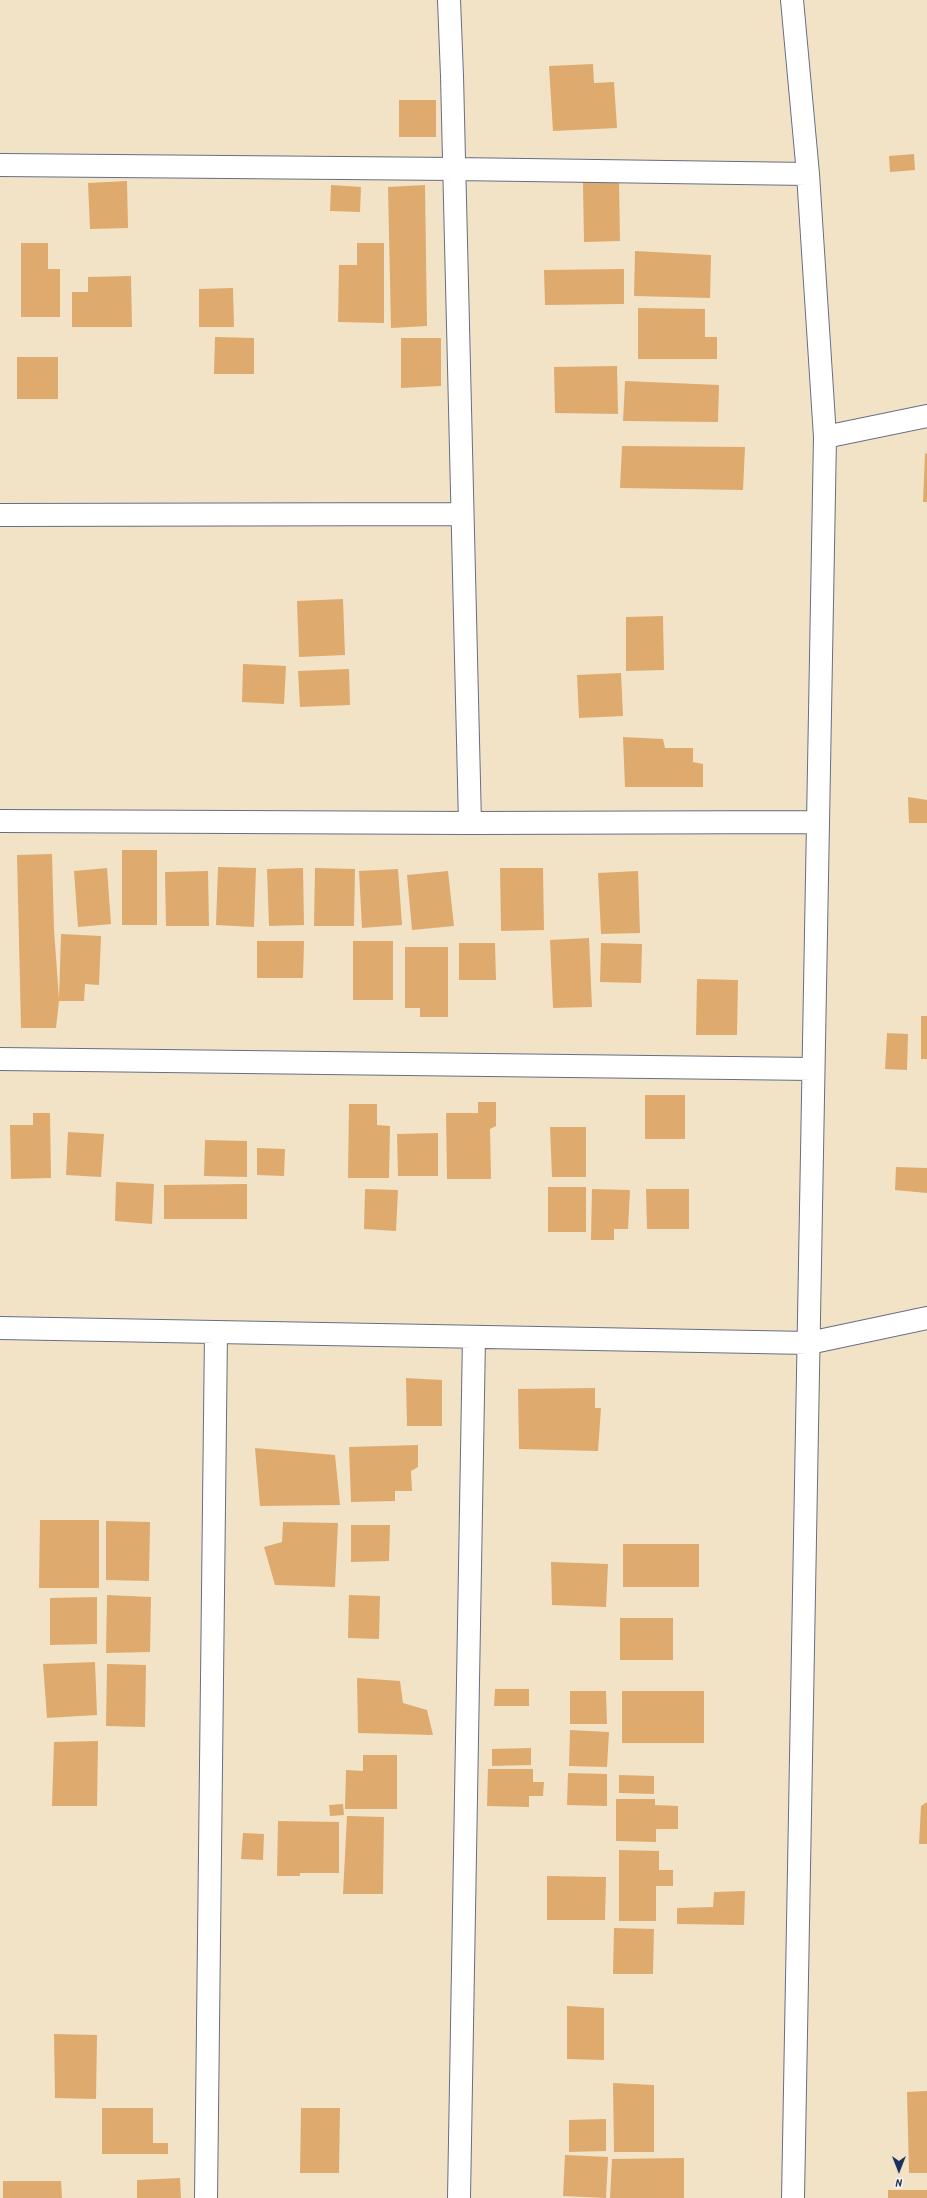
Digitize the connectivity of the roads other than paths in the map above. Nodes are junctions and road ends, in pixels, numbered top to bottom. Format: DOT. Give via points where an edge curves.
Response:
graph roads {
  1 [pos="449,0"];
  2 [pos="792,0"];
  3 [pos="0,165"];
  4 [pos="455,168"];
  5 [pos="808,174"];
  6 [pos="927,416"];
  7 [pos="824,437"];
  8 [pos="462,514"];
  9 [pos="0,515"];
  10 [pos="0,821"];
  11 [pos="818,822"];
  12 [pos="470,824"];
  13 [pos="0,1059"];
  14 [pos="813,1069"];
  15 [pos="927,1318"];
  16 [pos="0,1328"];
  17 [pos="216,1332"];
  18 [pos="474,1337"];
  19 [pos="809,1343"];
  20 [pos="206,2198"];
  21 [pos="460,2198"];
  22 [pos="793,2198"];
  1 -- 4 [label="street"];
  2 -- 5 [label="street"];
  3 -- 4 [label="street"];
  4 -- 5 [label="street"];
  4 -- 8 [label="street"];
  5 -- 7 [label="street"];
  6 -- 7 [label="street"];
  7 -- 11 [label="street"];
  8 -- 9 [label="street"];
  8 -- 12 [label="street"];
  10 -- 12 [label="street"];
  11 -- 12 [label="street"];
  11 -- 14 [label="street"];
  13 -- 14 [label="street"];
  14 -- 19 [label="street"];
  15 -- 19 [label="street"];
  16 -- 17 [label="street"];
  17 -- 18 [label="street"];
  17 -- 20 [label="street"];
  18 -- 19 [label="street"];
  18 -- 21 [label="street"];
  19 -- 22 [label="street"];
}
